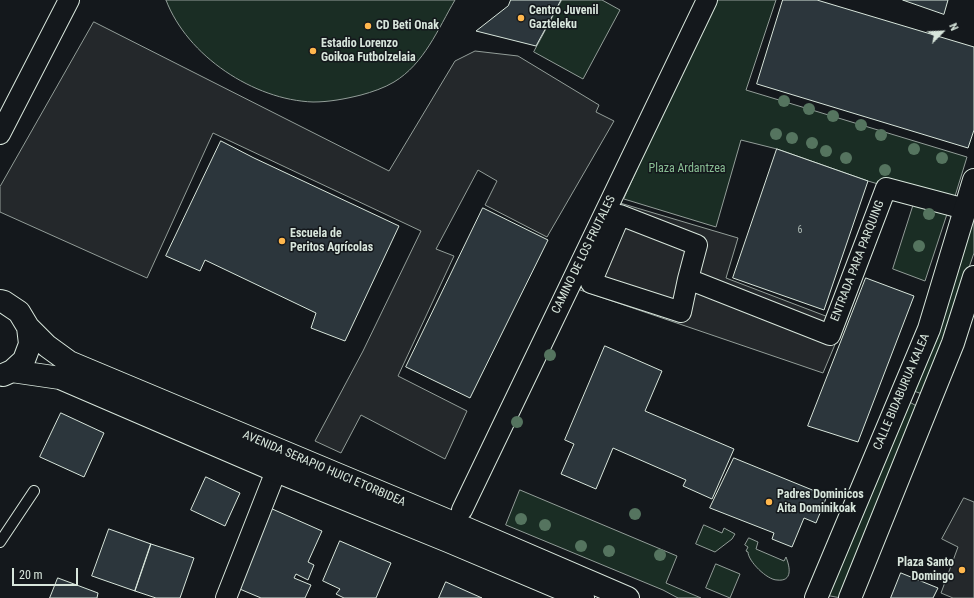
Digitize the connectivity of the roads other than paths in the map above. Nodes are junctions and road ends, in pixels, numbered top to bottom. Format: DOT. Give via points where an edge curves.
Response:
graph roads {
  1 [pos="68,0"];
  2 [pos="707,0"];
  3 [pos="0,134"];
  4 [pos="974,180"];
  5 [pos="965,209"];
  6 [pos="974,277"];
  7 [pos="688,279"];
  8 [pos="0,301"];
  9 [pos="28,327"];
  10 [pos="6,374"];
  11 [pos="276,471"];
  12 [pos="34,491"];
  13 [pos="462,510"];
  14 [pos="0,542"];
  15 [pos="226,598"];
  16 [pos="583,598"];
  17 [pos="628,598"];
  18 [pos="816,598"];
  19 [pos="850,598"];
  1 -- 3 [label="street"];
  2 -- 13 [label="street, CAMINO DE LOS FRUTALES"];
  4 -- 5 [label="main road, CALLE BIDABURUA KALEA"];
  5 -- 7 [label="street, ENTRADA PARA PARQUING" via="886,188 830,335"];
  5 -- 18 [label="main road, CALLE BIDABURUA KALEA" via="929,329"];
  6 -- 19 [label="main road" via="953,343"];
  7 -- 7 [label="street" via="697,245 620,215 591,283 682,312"];
  8 -- 9 [label="main road, AVENIDA SERAPIO HUICI ETORBIDEA" via="19,312"];
  9 -- 10 [label="main road" via="30,344 24,360"];
  9 -- 17 [label="main road, AVENIDA SERAPIO HUICI ETORBIDEA" via="47,346 69,362"];
  10 -- 11 [label="main road, AVENIDA SERAPIO HUICI ETORBIDEA" via="60,378"];
  11 -- 15 [label="street"];
  11 -- 16 [label="main road, AVENIDA SERAPIO HUICI ETORBIDEA"];
  12 -- 14 [label="lane"];
}
